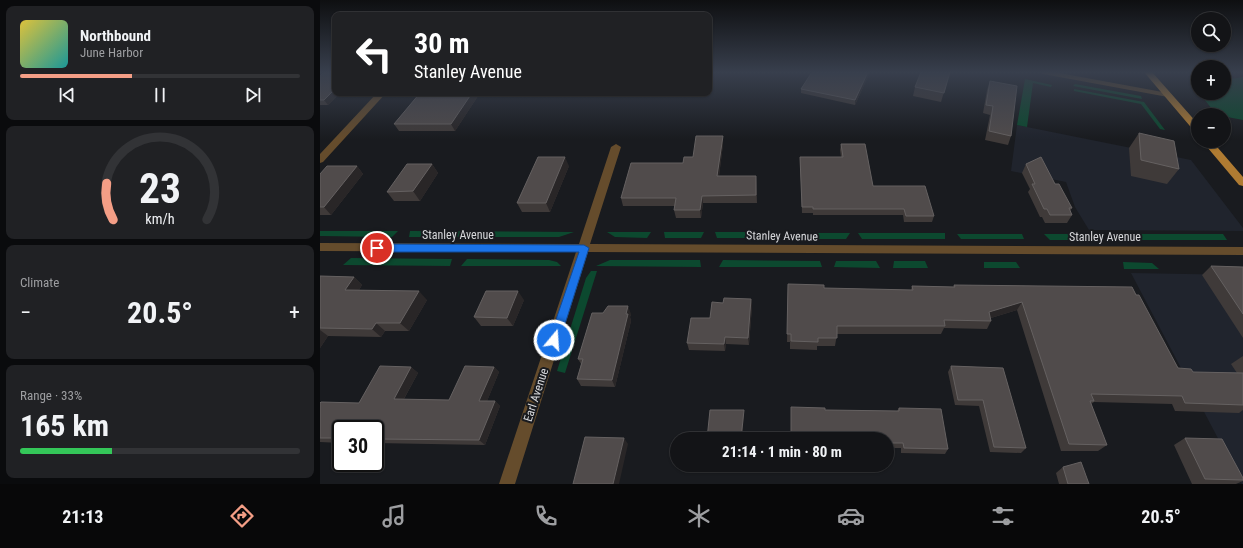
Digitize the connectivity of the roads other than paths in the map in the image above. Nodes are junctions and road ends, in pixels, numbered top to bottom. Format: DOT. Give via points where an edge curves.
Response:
graph roads {
  1 [pos="1168,95"];
  2 [pos="379,96"];
  3 [pos="1191,122"];
  4 [pos="616,147"];
  5 [pos="1213,148"];
  6 [pos="320,160"];
  7 [pos="1243,183"];
  8 [pos="320,247"];
  9 [pos="584,248"];
  10 [pos="1243,251"];
  11 [pos="507,484"];
  1 -- 3 [label="main road"];
  2 -- 6 [label="street"];
  4 -- 9 [label="street, Earl Avenue"];
  5 -- 7 [label="main road"];
  8 -- 9 [label="street, Stanley Avenue"];
  9 -- 10 [label="street, Stanley Avenue"];
  9 -- 11 [label="street, Earl Avenue"];
}
